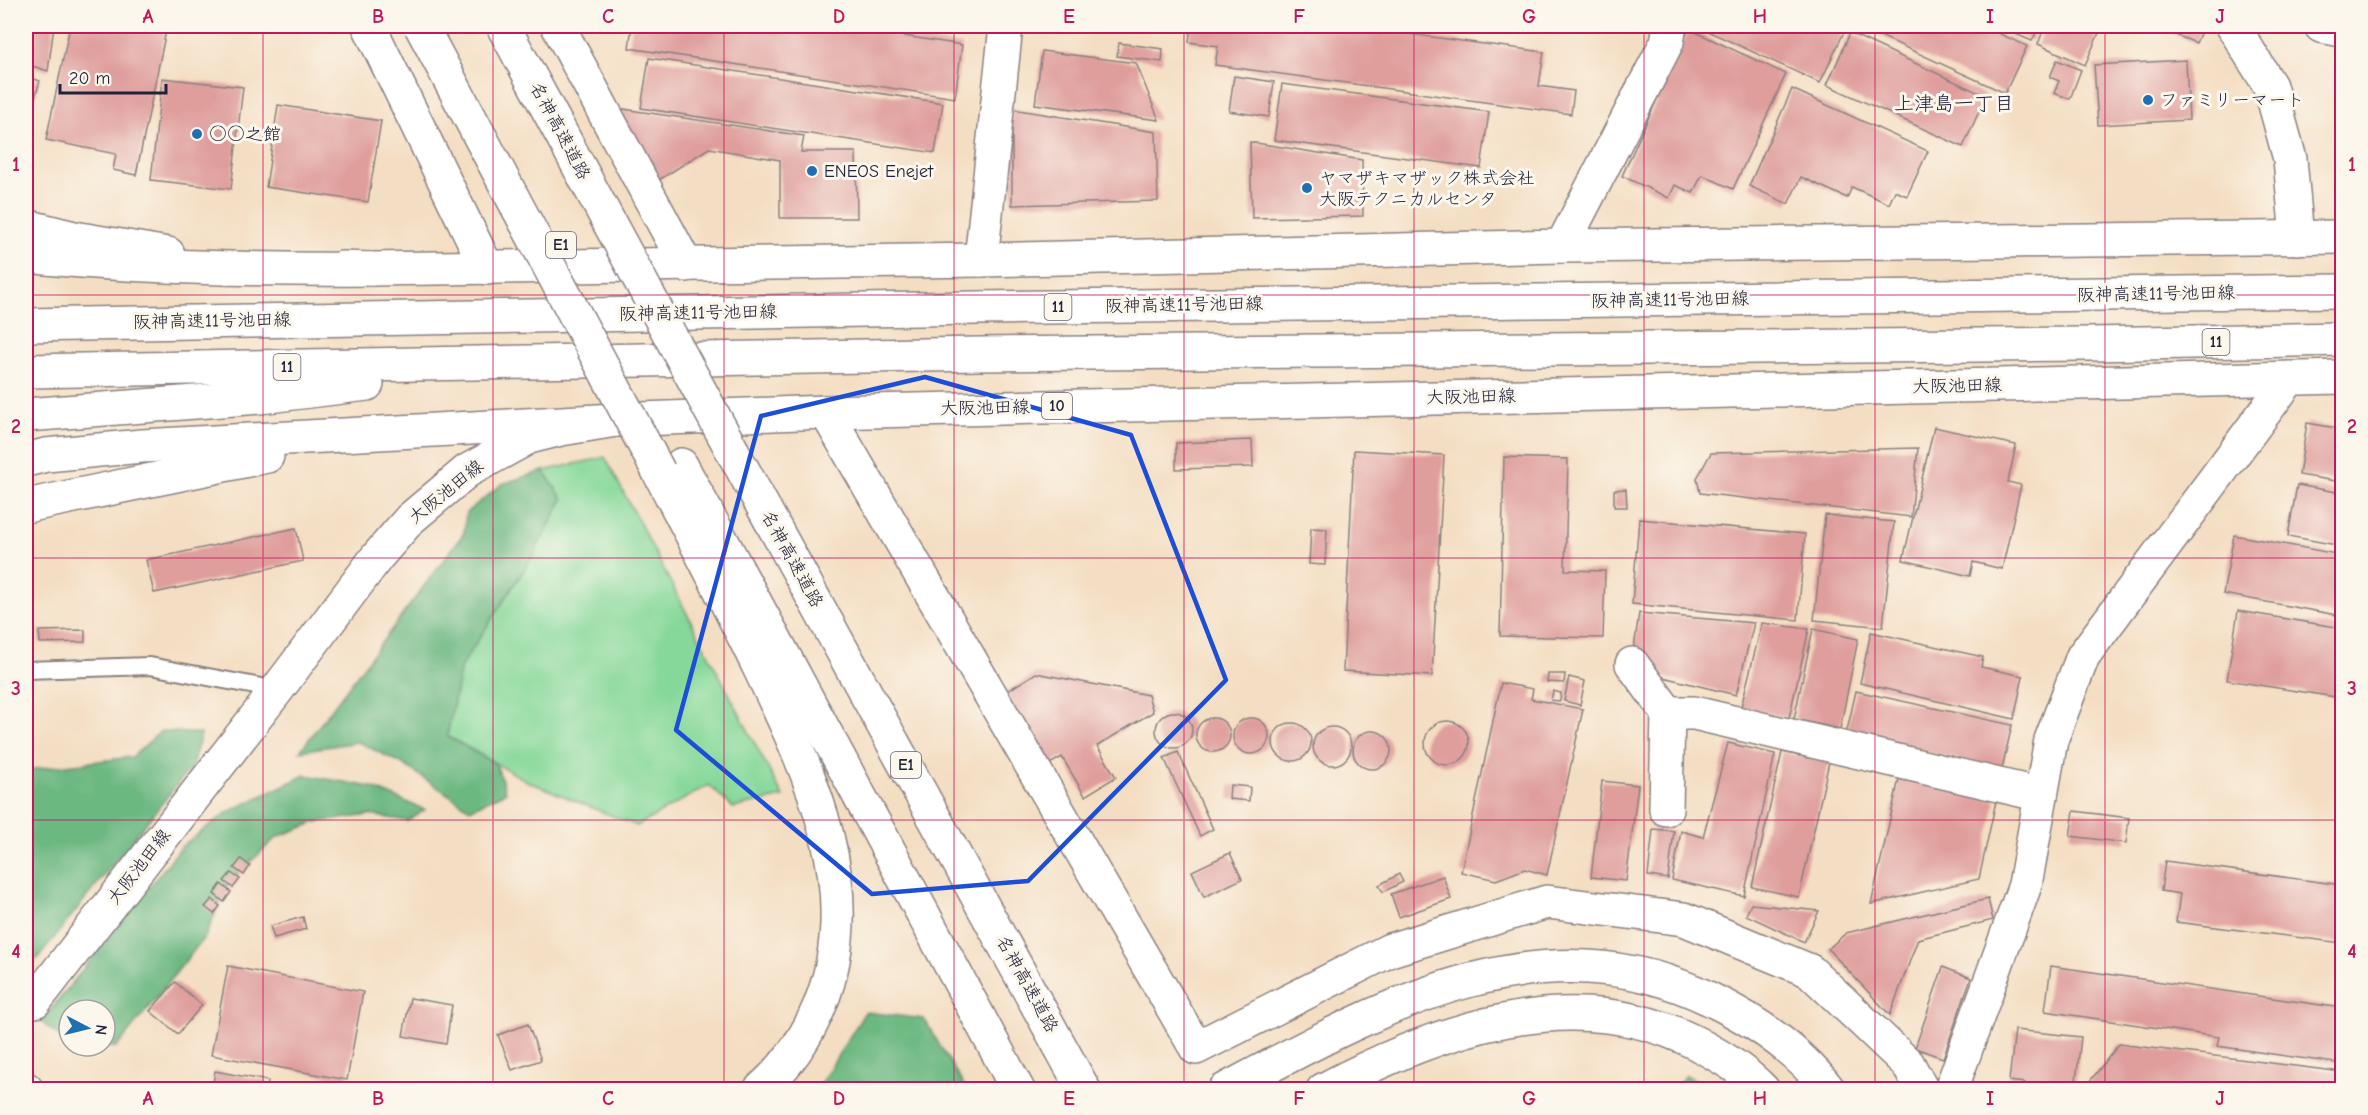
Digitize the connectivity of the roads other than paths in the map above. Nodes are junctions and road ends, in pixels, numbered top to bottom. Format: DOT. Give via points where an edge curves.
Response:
graph roads {
  1 [pos="369,26"];
  2 [pos="422,26"];
  3 [pos="441,26"];
  4 [pos="503,26"];
  5 [pos="558,26"];
  6 [pos="1006,26"];
  7 [pos="1670,26"];
  8 [pos="2233,26"];
  9 [pos="2321,26"];
  10 [pos="2343,30"];
  11 [pos="26,226"];
  12 [pos="2343,237"];
  13 [pos="2297,238"];
  14 [pos="1562,246"];
  15 [pos="26,256"];
  16 [pos="981,260"];
  17 [pos="686,265"];
  18 [pos="487,268"];
  19 [pos="371,269"];
  20 [pos="2343,291"];
  21 [pos="26,312"];
  22 [pos="215,321"];
  23 [pos="26,325"];
  24 [pos="2343,339"];
  25 [pos="549,362"];
  26 [pos="26,371"];
  27 [pos="2343,377"];
  28 [pos="2290,378"];
  29 [pos="826,412"];
  30 [pos="31,415"];
  31 [pos="616,420"];
  32 [pos="372,435"];
  33 [pos="26,460"];
  34 [pos="670,469"];
  35 [pos="26,506"];
  36 [pos="1632,663"];
  37 [pos="26,670"];
  38 [pos="277,690"];
  39 [pos="1668,713"];
  40 [pos="2041,795"];
  41 [pos="1666,809"];
  42 [pos="35,1001"];
  43 [pos="1091,1082"];
  44 [pos="760,1089"];
  45 [pos="1018,1089"];
  46 [pos="1226,1089"];
  47 [pos="1323,1089"];
  48 [pos="1763,1089"];
  49 [pos="1829,1089"];
  50 [pos="1922,1089"];
  51 [pos="1951,1089"];
  1 -- 18 [label="main road"];
  2 -- 34 [label="main road, bridge"];
  3 -- 34 [label="main road, E1"];
  4 -- 43 [label="main road, 名神高速道路 / E1, bridge" via="883,724"];
  5 -- 17 [label="main road"];
  6 -- 16 [label="main road"];
  7 -- 14 [label="main road" via="1667,42"];
  8 -- 13 [label="main road" via="2270,86 2290,159"];
  9 -- 10 [label="main road"];
  11 -- 19 [label="main road" via="96,242 190,256"];
  12 -- 13 [label="main road"];
  13 -- 14 [label="main road"];
  14 -- 16 [label="main road"];
  15 -- 19 [label="main road" via="253,270"];
  16 -- 17 [label="main road"];
  17 -- 18 [label="main road"];
  18 -- 19 [label="main road"];
  20 -- 22 [label="main road, 阪神高速11号池田線 / 11"];
  21 -- 22 [label="main road"];
  22 -- 23 [label="main road, 阪神高速11号池田線 / 11"];
  24 -- 25 [label="main road, 11"];
  25 -- 26 [label="main road, 11"];
  25 -- 30 [label="main road" via="260,397"];
  27 -- 28 [label="main road, 大阪池田線 / 10"];
  28 -- 29 [label="main road, 大阪池田線 / 10"];
  28 -- 40 [label="main road" via="2084,656 2051,740"];
  29 -- 31 [label="main road, 大阪池田線 / 10"];
  29 -- 50 [label="main road" via="1196,1048 1390,950 1547,902 1684,919 1810,971 1908,1064"];
  31 -- 32 [label="main road"];
  31 -- 38 [label="main road, 大阪池田線 / 10" via="530,437 466,471 410,519 377,557"];
  32 -- 33 [label="main road" via="142,446"];
  32 -- 35 [label="main road"];
  34 -- 44 [label="main road" via="813,789 836,873 835,951 827,987 812,1023 791,1056"];
  34 -- 45 [label="main road, E1"];
  36 -- 39 [label="main road"];
  37 -- 38 [label="lane" via="150,666"];
  38 -- 42 [label="main road, 大阪池田線 / 10"];
  39 -- 40 [label="main road" via="1694,713"];
  39 -- 41 [label="main road"];
  40 -- 51 [label="main road" via="2025,885"];
  46 -- 49 [label="main road" via="1329,1034 1434,989 1536,968 1586,967 1637,974 1687,988 1734,1011 1778,1039"];
  47 -- 48 [label="main road" via="1402,1051 1447,1035 1530,1016 1587,1014 1634,1020 1678,1034 1719,1055"];
}
